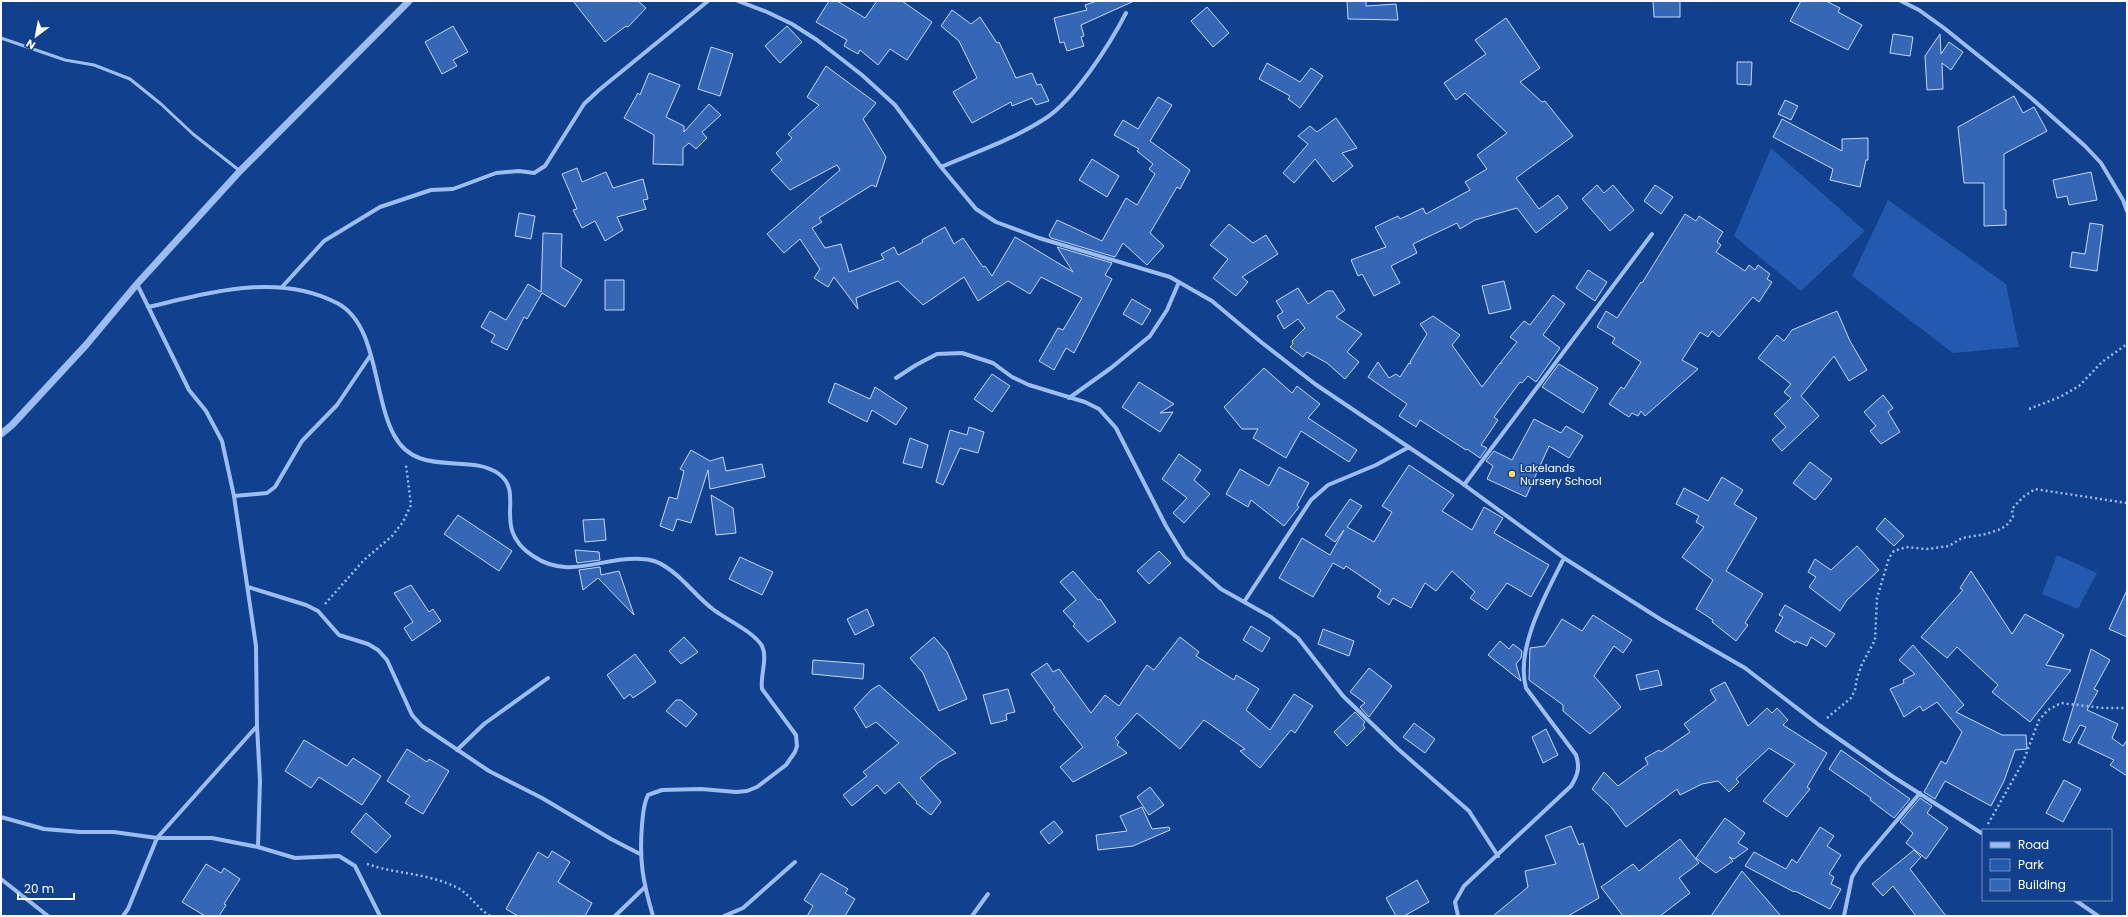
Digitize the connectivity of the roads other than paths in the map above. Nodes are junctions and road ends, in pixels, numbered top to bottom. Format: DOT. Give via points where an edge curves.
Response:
graph roads {
  1 [pos="409,1"];
  2 [pos="708,1"];
  3 [pos="738,1"];
  4 [pos="1901,1"];
  5 [pos="1126,12"];
  6 [pos="1,38"];
  7 [pos="941,167"];
  8 [pos="240,171"];
  9 [pos="2127,211"];
  10 [pos="1652,234"];
  11 [pos="1179,282"];
  12 [pos="137,284"];
  13 [pos="282,287"];
  14 [pos="148,306"];
  15 [pos="370,356"];
  16 [pos="896,378"];
  17 [pos="1069,398"];
  18 [pos="1,434"];
  19 [pos="1409,447"];
  20 [pos="1464,485"];
  21 [pos="234,496"];
  22 [pos="1564,558"];
  23 [pos="248,587"];
  24 [pos="1244,602"];
  25 [pos="548,678"];
  26 [pos="257,726"];
  27 [pos="457,750"];
  28 [pos="1920,793"];
  29 [pos="1,817"];
  30 [pos="1982,833"];
  31 [pos="157,838"];
  32 [pos="258,847"];
  33 [pos="640,854"];
  34 [pos="1498,856"];
  35 [pos="796,862"];
  36 [pos="1,879"];
  37 [pos="644,887"];
  38 [pos="988,894"];
  39 [pos="2076,901"];
  40 [pos="48,916"];
  41 [pos="123,916"];
  42 [pos="380,916"];
  43 [pos="615,916"];
  44 [pos="653,916"];
  45 [pos="724,916"];
  46 [pos="972,916"];
  47 [pos="1458,916"];
  48 [pos="1844,916"];
  49 [pos="2098,916"];
  1 -- 8 [label="street"];
  2 -- 13 [label="street" via="589,99 545,166 534,173 496,173 452,189 431,190 380,207 324,241"];
  3 -- 7 [label="street" via="792,24 862,75 895,105"];
  4 -- 9 [label="street" via="1944,28 2030,97 2085,146 2101,163"];
  5 -- 7 [label="street" via="1119,27 1070,98 1046,118 1017,134"];
  6 -- 8 [label="lane" via="65,60 94,65 130,79"];
  7 -- 11 [label="street" via="976,209 996,222"];
  8 -- 12 [label="street"];
  10 -- 20 [label="street"];
  11 -- 17 [label="street" via="1167,310 1150,336"];
  11 -- 19 [label="street" via="1212,301 1315,384"];
  12 -- 14 [label="street"];
  12 -- 18 [label="street" via="86,345"];
  13 -- 14 [label="street" via="256,286 223,290"];
  13 -- 15 [label="street" via="320,295 341,305 358,322 367,340"];
  14 -- 21 [label="street" via="189,390 206,411 222,441"];
  15 -- 21 [label="street" via="337,405 302,441 276,487 267,493"];
  15 -- 33 [label="street" via="381,403 393,434 402,447 418,458 479,467 498,474 509,488 509,523 512,534 520,546 533,556 550,566 567,568 620,560 640,559 656,562 674,572 704,602 752,636 762,647 762,689 796,735 795,752 777,773 747,791 676,789 650,793 644,805"];
  16 -- 17 [label="street" via="937,354 962,353 993,363 1012,377 1029,385"];
  17 -- 24 [label="street" via="1099,409 1116,428 1166,526 1185,557 1221,588"];
  19 -- 20 [label="street"];
  19 -- 24 [label="street" via="1376,465 1328,485 1311,500"];
  20 -- 22 [label="street"];
  21 -- 23 [label="street"];
  22 -- 28 [label="street" via="1660,619 1745,668 1819,725"];
  22 -- 34 [label="street" via="1537,616 1524,659 1522,676 1526,688 1576,755 1579,763 1578,772 1571,786"];
  23 -- 26 [label="street" via="256,646"];
  23 -- 27 [label="street" via="306,605 318,611 339,635 368,644 378,650 387,660 412,715 422,726"];
  24 -- 34 [label="street" via="1271,617 1298,638 1343,696 1398,749 1469,811"];
  25 -- 27 [label="street" via="484,724"];
  26 -- 31 [label="street"];
  26 -- 32 [label="street" via="260,781"];
  27 -- 33 [label="street" via="489,771"];
  28 -- 30 [label="street"];
  28 -- 48 [label="street" via="1852,877"];
  29 -- 31 [label="street" via="44,829 114,832"];
  31 -- 32 [label="street" via="212,838"];
  31 -- 41 [label="street"];
  32 -- 42 [label="street" via="295,858 339,856 350,862 358,872"];
  33 -- 37 [label="street"];
  34 -- 47 [label="street" via="1458,894 1455,902"];
  35 -- 45 [label="street" via="743,908"];
  36 -- 40 [label="street"];
  37 -- 43 [label="street"];
  37 -- 44 [label="street"];
  38 -- 46 [label="street"];
  39 -- 49 [label="street"];
}
